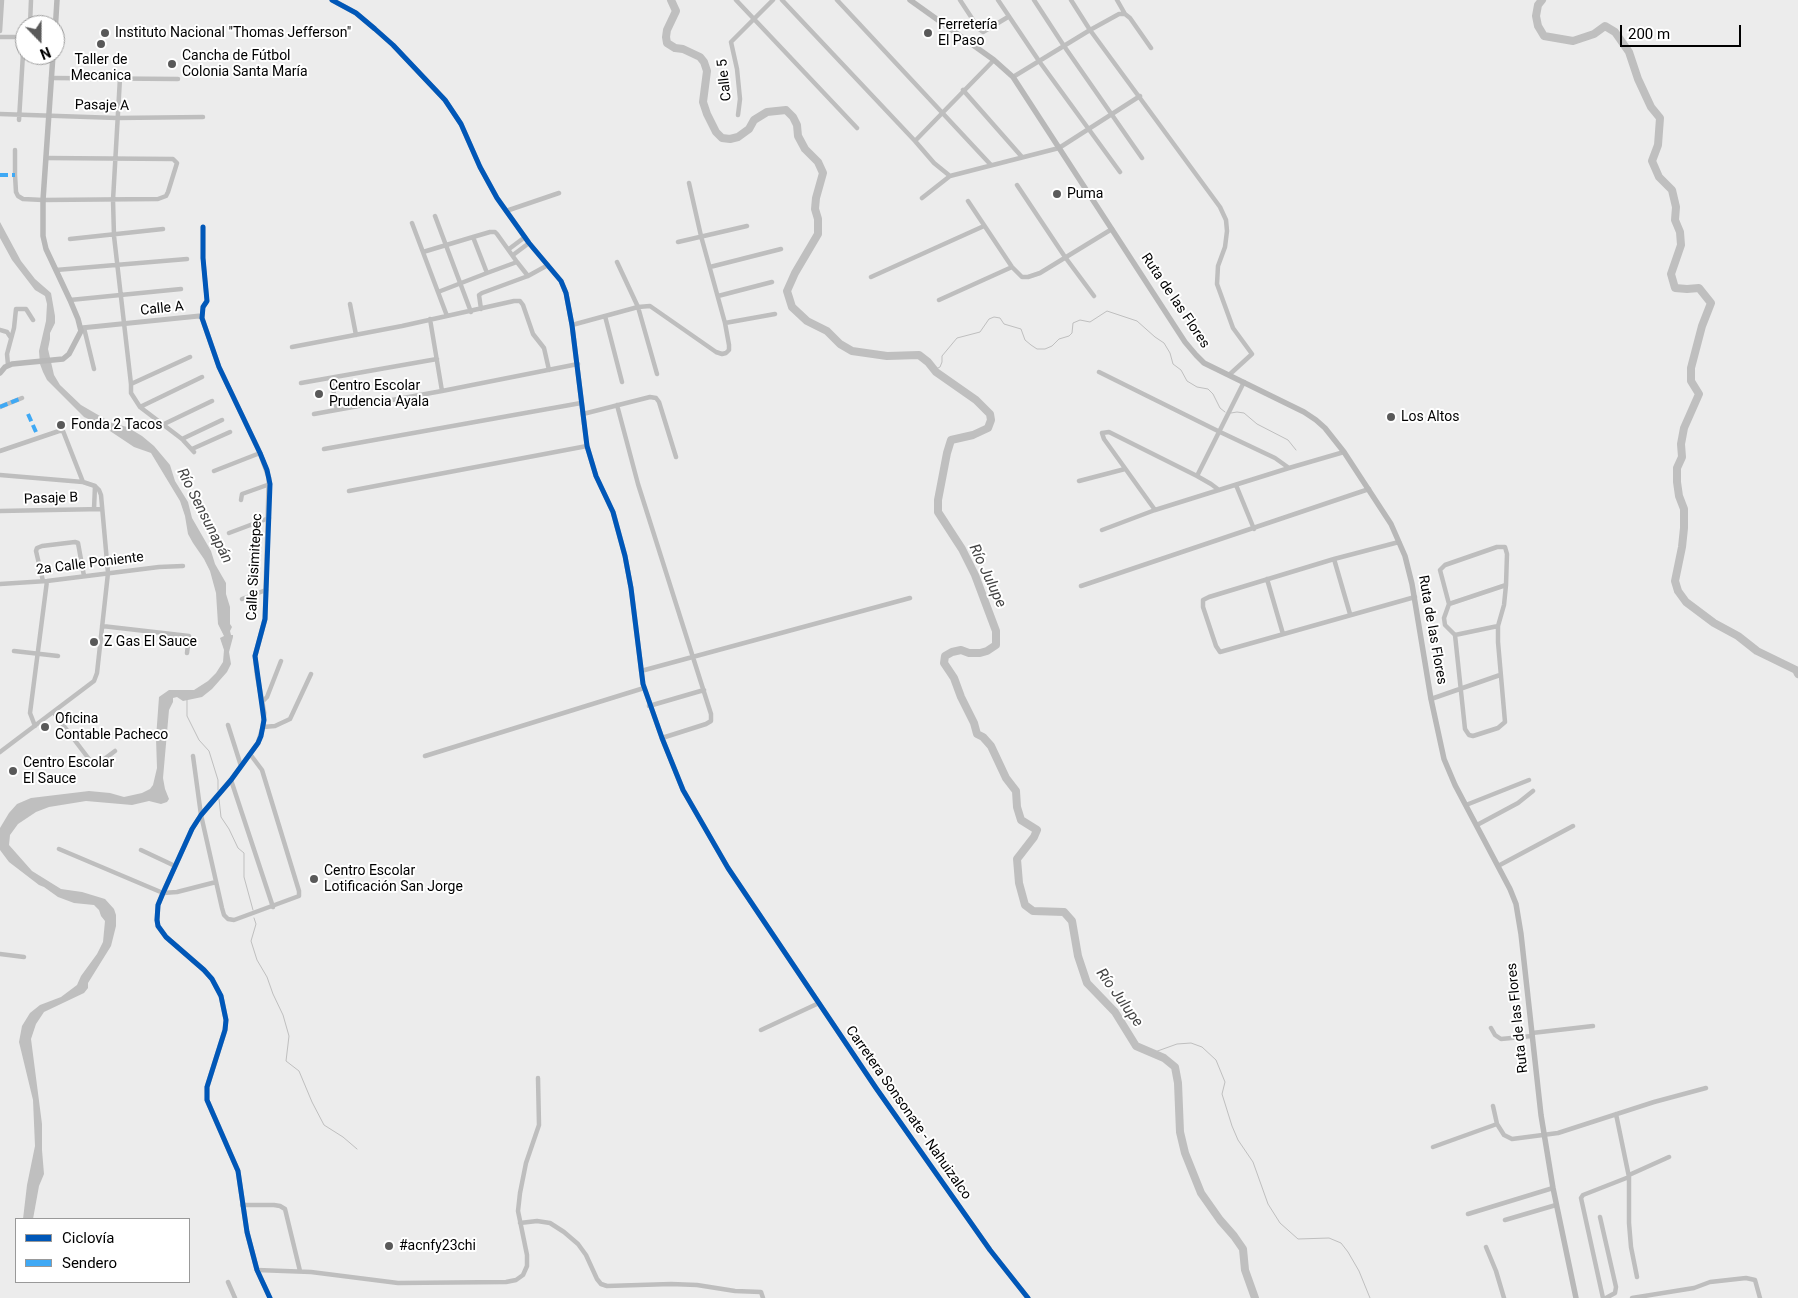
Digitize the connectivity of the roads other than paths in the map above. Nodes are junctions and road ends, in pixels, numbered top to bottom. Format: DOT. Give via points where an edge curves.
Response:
graph roads {
  1 [pos="2,0"];
  2 [pos="30,0"];
  3 [pos="57,0"];
  4 [pos="332,0"];
  5 [pos="736,0"];
  6 [pos="773,0"];
  7 [pos="782,0"];
  8 [pos="837,0"];
  9 [pos="910,0"];
  10 [pos="960,0"];
  11 [pos="998,0"];
  12 [pos="1034,0"];
  13 [pos="1071,0"];
  14 [pos="1117,0"];
  15 [pos="1125,14"];
  16 [pos="30,15"];
  17 [pos="56,15"];
  18 [pos="1008,17"];
  19 [pos="753,18"];
  20 [pos="1090,30"];
  21 [pos="0,31"];
  22 [pos="0,37"];
  23 [pos="15,37"];
  24 [pos="1064,46"];
  25 [pos="1151,48"];
  26 [pos="994,60"];
  27 [pos="1039,61"];
  28 [pos="23,65"];
  29 [pos="52,65"];
  30 [pos="1013,77"];
  31 [pos="51,78"];
  32 [pos="120,78"];
  33 [pos="178,79"];
  34 [pos="963,90"];
  35 [pos="1140,96"];
  36 [pos="941,112"];
  37 [pos="0,114"];
  38 [pos="1111,114"];
  39 [pos="738,115"];
  40 [pos="48,116"];
  41 [pos="203,117"];
  42 [pos="19,118"];
  43 [pos="117,118"];
  44 [pos="858,128"];
  45 [pos="1089,128"];
  46 [pos="915,141"];
  47 [pos="1059,148"];
  48 [pos="15,150"];
  49 [pos="1022,157"];
  50 [pos="46,158"];
  51 [pos="115,158"];
  52 [pos="1142,158"];
  53 [pos="992,165"];
  54 [pos="1120,172"];
  55 [pos="950,176"];
  56 [pos="689,183"];
  57 [pos="1017,185"];
  58 [pos="559,193"];
  59 [pos="922,198"];
  60 [pos="44,200"];
  61 [pos="113,200"];
  62 [pos="968,201"];
  63 [pos="506,211"];
  64 [pos="435,216"];
  65 [pos="412,224"];
  66 [pos="747,226"];
  67 [pos="984,226"];
  68 [pos="203,227"];
  69 [pos="163,229"];
  70 [pos="1112,229"];
  71 [pos="114,236"];
  72 [pos="701,236"];
  73 [pos="473,237"];
  74 [pos="525,237"];
  75 [pos="70,239"];
  76 [pos="678,242"];
  77 [pos="529,243"];
  78 [pos="445,245"];
  79 [pos="509,249"];
  80 [pos="781,249"];
  81 [pos="423,252"];
  82 [pos="513,255"];
  83 [pos="1065,257"];
  84 [pos="187,259"];
  85 [pos="517,262"];
  86 [pos="617,262"];
  87 [pos="548,265"];
  88 [pos="117,266"];
  89 [pos="710,267"];
  90 [pos="1012,267"];
  91 [pos="56,270"];
  92 [pos="487,273"];
  93 [pos="528,276"];
  94 [pos="871,277"];
  95 [pos="772,282"];
  96 [pos="460,284"];
  97 [pos="181,289"];
  98 [pos="438,292"];
  99 [pos="120,296"];
  100 [pos="718,296"];
  101 [pos="1094,296"];
  102 [pos="70,300"];
  103 [pos="939,300"];
  104 [pos="350,304"];
  105 [pos="638,307"];
  106 [pos="481,310"];
  107 [pos="471,312"];
  108 [pos="775,314"];
  109 [pos="447,316"];
  110 [pos="605,316"];
  111 [pos="202,318"];
  112 [pos="430,319"];
  113 [pos="33,320"];
  114 [pos="725,323"];
  115 [pos="124,324"];
  116 [pos="572,325"];
  117 [pos="83,328"];
  118 [pos="0,330"];
  119 [pos="356,335"];
  120 [pos="11,338"];
  121 [pos="292,347"];
  122 [pos="190,357"];
  123 [pos="437,359"];
  124 [pos="578,364"];
  125 [pos="8,365"];
  126 [pos="94,369"];
  127 [pos="549,370"];
  128 [pos="1100,372"];
  129 [pos="0,373"];
  130 [pos="657,374"];
  131 [pos="1229,375"];
  132 [pos="202,377"];
  133 [pos="331,378"];
  134 [pos="622,382"];
  135 [pos="1244,382"];
  136 [pos="302,383"];
  137 [pos="131,384"];
  138 [pos="442,391"];
  139 [pos="22,398"];
  140 [pos="212,401"];
  141 [pos="581,403"];
  142 [pos="617,405"];
  143 [pos="140,406"];
  144 [pos="0,407"];
  145 [pos="337,410"];
  146 [pos="314,414"];
  147 [pos="583,414"];
  148 [pos="222,420"];
  149 [pos="162,424"];
  150 [pos="1218,431"];
  151 [pos="36,432"];
  152 [pos="230,432"];
  153 [pos="38,438"];
  154 [pos="182,439"];
  155 [pos="587,446"];
  156 [pos="324,449"];
  157 [pos="0,451"];
  158 [pos="1344,452"];
  159 [pos="260,453"];
  160 [pos="676,457"];
  161 [pos="1289,468"];
  162 [pos="1125,469"];
  163 [pos="214,471"];
  164 [pos="0,475"];
  165 [pos="1196,476"];
  166 [pos="1079,481"];
  167 [pos="83,482"];
  168 [pos="270,484"];
  169 [pos="94,485"];
  170 [pos="1236,485"];
  171 [pos="1369,489"];
  172 [pos="1219,490"];
  173 [pos="349,491"];
  174 [pos="241,500"];
  175 [pos="102,508"];
  176 [pos="94,509"];
  177 [pos="1155,510"];
  178 [pos="0,511"];
  179 [pos="269,518"];
  180 [pos="1254,529"];
  181 [pos="1102,530"];
  182 [pos="229,533"];
  183 [pos="1399,542"];
  184 [pos="1334,559"];
  185 [pos="184,566"];
  186 [pos="108,573"];
  187 [pos="84,576"];
  188 [pos="1267,579"];
  189 [pos="45,581"];
  190 [pos="0,584"];
  191 [pos="1506,585"];
  192 [pos="1081,586"];
  193 [pos="266,590"];
  194 [pos="1415,597"];
  195 [pos="910,598"];
  196 [pos="242,599"];
  197 [pos="1449,604"];
  198 [pos="1350,614"];
  199 [pos="102,626"];
  200 [pos="1498,626"];
  201 [pos="1283,634"];
  202 [pos="1455,635"];
  203 [pos="14,651"];
  204 [pos="37,653"];
  205 [pos="187,653"];
  206 [pos="58,656"];
  207 [pos="694,657"];
  208 [pos="281,661"];
  209 [pos="641,671"];
  210 [pos="311,674"];
  211 [pos="1500,675"];
  212 [pos="644,688"];
  213 [pos="1461,689"];
  214 [pos="704,690"];
  215 [pos="1431,699"];
  216 [pos="262,702"];
  217 [pos="649,706"];
  218 [pos="54,713"];
  219 [pos="228,725"];
  220 [pos="35,726"];
  221 [pos="263,727"];
  222 [pos="662,738"];
  223 [pos="115,751"];
  224 [pos="0,752"];
  225 [pos="250,754"];
  226 [pos="193,756"];
  227 [pos="425,756"];
  228 [pos="241,766"];
  229 [pos="231,780"];
  230 [pos="1529,780"];
  231 [pos="1533,791"];
  232 [pos="1466,805"];
  233 [pos="201,815"];
  234 [pos="1476,825"];
  235 [pos="1573,826"];
  236 [pos="59,850"];
  237 [pos="141,850"];
  238 [pos="175,866"];
  239 [pos="1498,866"];
  240 [pos="216,882"];
  241 [pos="163,893"];
  242 [pos="273,907"];
  243 [pos="0,954"];
  244 [pos="24,957"];
  245 [pos="819,1003"];
  246 [pos="1594,1026"];
  247 [pos="1492,1028"];
  248 [pos="761,1030"];
  249 [pos="1532,1034"];
  250 [pos="538,1078"];
  251 [pos="1706,1088"];
  252 [pos="1493,1106"];
  253 [pos="1616,1114"];
  254 [pos="1497,1124"];
  255 [pos="1544,1134"];
  256 [pos="1433,1146"];
  257 [pos="1670,1157"];
  258 [pos="1629,1176"];
  259 [pos="1553,1188"];
  260 [pos="242,1205"];
  261 [pos="1556,1205"];
  262 [pos="1468,1214"];
  263 [pos="1600,1217"];
  264 [pos="1505,1220"];
  265 [pos="520,1223"];
  266 [pos="1486,1247"];
  267 [pos="257,1270"];
  268 [pos="300,1271"];
  269 [pos="1637,1277"];
  270 [pos="228,1282"];
  271 [pos="235,1298"];
  272 [pos="270,1298"];
  273 [pos="763,1298"];
  274 [pos="1028,1298"];
  275 [pos="1504,1298"];
  276 [pos="1576,1298"];
  277 [pos="1606,1298"];
  278 [pos="1632,1298"];
  279 [pos="1760,1298"];
  1 -- 21 [label="street"];
  2 -- 16 [label="street"];
  3 -- 17 [label="main road"];
  4 -- 63 [label="street, Carretera Sonsonate - Nahuizalco" via="375,29 445,100"];
  5 -- 19 [label="street"];
  6 -- 19 [label="street, Calle 5"];
  7 -- 46 [label="street"];
  8 -- 36 [label="street"];
  9 -- 26 [label="main road, Ruta de las Flores"];
  10 -- 18 [label="street" via="983,32"];
  11 -- 18 [label="street"];
  12 -- 24 [label="street"];
  13 -- 20 [label="street"];
  14 -- 15 [label="street"];
  15 -- 20 [label="street"];
  15 -- 25 [label="street"];
  18 -- 27 [label="street"];
  19 -- 39 [label="street, Calle 5" via="732,42 740,99"];
  19 -- 44 [label="street"];
  20 -- 24 [label="street"];
  20 -- 35 [label="street"];
  22 -- 23 [label="street"];
  24 -- 27 [label="street"];
  24 -- 38 [label="street"];
  26 -- 30 [label="main road, Ruta de las Flores"];
  26 -- 34 [label="street"];
  27 -- 30 [label="street"];
  27 -- 45 [label="street"];
  28 -- 42 [label="street"];
  29 -- 31 [label="main road"];
  30 -- 47 [label="main road, Ruta de las Flores"];
  31 -- 32 [label="street"];
  31 -- 40 [label="main road"];
  32 -- 33 [label="street"];
  32 -- 43 [label="street"];
  34 -- 36 [label="street"];
  34 -- 49 [label="street"];
  35 -- 38 [label="street"];
  35 -- 131 [label="street" via="1212,194 1226,220 1225,247 1218,266 1217,284 1233,328 1252,354"];
  36 -- 46 [label="street"];
  36 -- 53 [label="street"];
  37 -- 42 [label="street, Pasaje A"];
  38 -- 45 [label="street"];
  38 -- 52 [label="street"];
  40 -- 42 [label="street, Pasaje A"];
  40 -- 43 [label="street, Pasaje A"];
  40 -- 50 [label="main road"];
  41 -- 43 [label="street, Pasaje A"];
  43 -- 51 [label="street"];
  45 -- 47 [label="street"];
  45 -- 54 [label="street"];
  46 -- 55 [label="street" via="940,170"];
  47 -- 49 [label="street"];
  47 -- 70 [label="main road, Ruta de las Flores"];
  48 -- 60 [label="street" via="18,196"];
  49 -- 53 [label="street"];
  50 -- 51 [label="street"];
  50 -- 60 [label="main road"];
  51 -- 61 [label="street"];
  51 -- 61 [label="street" via="173,159 177,163 166,196"];
  53 -- 55 [label="street"];
  55 -- 59 [label="street"];
  56 -- 72 [label="street"];
  57 -- 83 [label="street"];
  58 -- 63 [label="street"];
  60 -- 61 [label="street"];
  60 -- 91 [label="main road" via="44,242"];
  61 -- 71 [label="street"];
  62 -- 67 [label="street"];
  63 -- 74 [label="street, Carretera Sonsonate - Nahuizalco"];
  64 -- 78 [label="street"];
  65 -- 81 [label="street"];
  66 -- 72 [label="street"];
  67 -- 90 [label="street"];
  67 -- 94 [label="street"];
  68 -- 111 [label="street" via="207,301"];
  69 -- 71 [label="street"];
  70 -- 83 [label="street"];
  70 -- 131 [label="main road, Ruta de las Flores" via="1196,355 1204,363"];
  71 -- 75 [label="street"];
  71 -- 88 [label="street"];
  72 -- 76 [label="street"];
  72 -- 89 [label="street"];
  73 -- 78 [label="street"];
  73 -- 79 [label="street" via="495,232"];
  73 -- 92 [label="street"];
  74 -- 77 [label="street, Carretera Sonsonate - Nahuizalco"];
  74 -- 79 [label="street"];
  77 -- 82 [label="street"];
  77 -- 87 [label="street, Carretera Sonsonate - Nahuizalco"];
  78 -- 81 [label="street"];
  78 -- 96 [label="street"];
  79 -- 82 [label="street"];
  80 -- 89 [label="street"];
  81 -- 98 [label="street"];
  82 -- 85 [label="street"];
  83 -- 90 [label="street" via="1028,278 1017,274"];
  83 -- 101 [label="street"];
  84 -- 88 [label="street"];
  85 -- 92 [label="street"];
  85 -- 93 [label="street"];
  86 -- 105 [label="street"];
  87 -- 93 [label="street"];
  87 -- 116 [label="street, Carretera Sonsonate - Nahuizalco" via="564,286"];
  88 -- 91 [label="street"];
  88 -- 99 [label="street"];
  89 -- 100 [label="street"];
  90 -- 103 [label="street"];
  91 -- 102 [label="main road"];
  92 -- 96 [label="street"];
  93 -- 106 [label="street" via="479,295"];
  95 -- 100 [label="street"];
  96 -- 98 [label="street"];
  96 -- 107 [label="street"];
  97 -- 99 [label="street"];
  98 -- 109 [label="street"];
  99 -- 102 [label="street"];
  99 -- 115 [label="street"];
  100 -- 114 [label="street"];
  102 -- 117 [label="main road"];
  104 -- 119 [label="street"];
  105 -- 110 [label="street"];
  105 -- 114 [label="street" via="656,309 722,354 729,350"];
  105 -- 130 [label="street"];
  106 -- 107 [label="street"];
  106 -- 127 [label="street" via="520,301 533,334 544,348"];
  107 -- 109 [label="street"];
  108 -- 114 [label="street"];
  109 -- 112 [label="street"];
  110 -- 116 [label="street"];
  110 -- 134 [label="street"];
  111 -- 115 [label="street, Calle A"];
  111 -- 159 [label="street, Calle Sisimitepec" via="218,367"];
  112 -- 119 [label="street"];
  112 -- 123 [label="street"];
  113 -- 120 [label="street" via="26,309 16,309"];
  115 -- 117 [label="street, Calle A"];
  115 -- 137 [label="street"];
  116 -- 124 [label="street, Carretera Sonsonate - Nahuizalco"];
  117 -- 125 [label="main road" via="70,354 63,359"];
  117 -- 126 [label="street"];
  118 -- 120 [label="street"];
  119 -- 121 [label="street"];
  120 -- 125 [label="street"];
  122 -- 137 [label="street"];
  123 -- 133 [label="street"];
  123 -- 138 [label="street"];
  124 -- 127 [label="street"];
  124 -- 141 [label="street, Carretera Sonsonate - Nahuizalco"];
  125 -- 129 [label="main road"];
  127 -- 138 [label="street"];
  128 -- 150 [label="street"];
  131 -- 135 [label="main road, Ruta de las Flores"];
  132 -- 143 [label="street"];
  133 -- 136 [label="street"];
  133 -- 145 [label="street"];
  135 -- 150 [label="street"];
  135 -- 158 [label="main road, Ruta de las Flores" via="1316,420"];
  137 -- 143 [label="street" via="131,393"];
  138 -- 145 [label="street"];
  139 -- 144 [label="street"];
  140 -- 149 [label="street"];
  141 -- 147 [label="street, Carretera Sonsonate - Nahuizalco"];
  141 -- 156 [label="street"];
  142 -- 147 [label="street"];
  142 -- 160 [label="street" via="656,398"];
  142 -- 207 [label="street" via="638,484"];
  143 -- 149 [label="street"];
  145 -- 146 [label="street"];
  147 -- 155 [label="street, Carretera Sonsonate - Nahuizalco"];
  148 -- 154 [label="street"];
  149 -- 154 [label="street"];
  150 -- 161 [label="street"];
  150 -- 165 [label="street"];
  151 -- 153 [label="street"];
  152 -- 154 [label="street" via="193,451"];
  153 -- 157 [label="street"];
  153 -- 167 [label="street" via="63,431"];
  155 -- 173 [label="street"];
  155 -- 209 [label="street, Carretera Sonsonate - Nahuizalco" via="596,476 613,512 625,556"];
  158 -- 161 [label="street"];
  158 -- 171 [label="main road, Ruta de las Flores"];
  159 -- 163 [label="street"];
  159 -- 168 [label="street, Calle Sisimitepec"];
  161 -- 170 [label="street"];
  162 -- 165 [label="street" via="1102,433 1108,432"];
  162 -- 166 [label="street"];
  162 -- 177 [label="street"];
  164 -- 167 [label="street"];
  165 -- 172 [label="street"];
  167 -- 169 [label="street"];
  168 -- 174 [label="street" via="242,494"];
  168 -- 179 [label="street, Calle Sisimitepec"];
  169 -- 175 [label="street" via="101,495"];
  169 -- 176 [label="street"];
  170 -- 172 [label="street"];
  170 -- 180 [label="street"];
  171 -- 180 [label="street"];
  171 -- 183 [label="main road, Ruta de las Flores"];
  172 -- 177 [label="street"];
  175 -- 176 [label="street, Pasaje B"];
  175 -- 186 [label="street"];
  176 -- 178 [label="street, Pasaje B"];
  177 -- 181 [label="street"];
  179 -- 182 [label="street"];
  179 -- 193 [label="street, Calle Sisimitepec"];
  180 -- 192 [label="street"];
  183 -- 184 [label="street"];
  183 -- 194 [label="main road, Ruta de las Flores"];
  184 -- 188 [label="street"];
  184 -- 198 [label="street"];
  185 -- 186 [label="street, 2a Calle Poniente"];
  186 -- 187 [label="street, 2a Calle Poniente"];
  186 -- 199 [label="street"];
  187 -- 189 [label="street, 2a Calle Poniente"];
  187 -- 189 [label="street" via="78,543 42,546 36,551"];
  188 -- 201 [label="street"];
  188 -- 201 [label="street" via="1209,596 1203,607 1220,652"];
  189 -- 190 [label="street, 2a Calle Poniente"];
  189 -- 204 [label="street"];
  191 -- 197 [label="street"];
  191 -- 197 [label="street" via="1507,554 1502,546 1442,567 1440,573"];
  191 -- 200 [label="street"];
  193 -- 196 [label="street"];
  193 -- 216 [label="street, Calle Sisimitepec" via="264,626 255,656"];
  194 -- 198 [label="street"];
  194 -- 215 [label="main road, Ruta de las Flores"];
  195 -- 207 [label="street"];
  197 -- 202 [label="street" via="1445,625"];
  198 -- 201 [label="street"];
  199 -- 205 [label="street" via="188,636"];
  199 -- 218 [label="street" via="98,673 94,681"];
  200 -- 202 [label="street"];
  200 -- 211 [label="street"];
  202 -- 213 [label="street"];
  203 -- 204 [label="street"];
  204 -- 206 [label="street"];
  204 -- 220 [label="street" via="30,713"];
  207 -- 209 [label="street"];
  207 -- 214 [label="street"];
  208 -- 216 [label="street"];
  209 -- 212 [label="street, Carretera Sonsonate - Nahuizalco"];
  210 -- 221 [label="street" via="290,719"];
  211 -- 213 [label="street"];
  211 -- 213 [label="street" via="1506,718 1498,728 1469,736 1465,729"];
  212 -- 217 [label="street, Carretera Sonsonate - Nahuizalco"];
  212 -- 227 [label="street"];
  213 -- 215 [label="street"];
  214 -- 217 [label="street"];
  214 -- 222 [label="street" via="711,720"];
  215 -- 232 [label="main road, Ruta de las Flores" via="1444,759"];
  216 -- 221 [label="street, Calle Sisimitepec"];
  217 -- 222 [label="street, Carretera Sonsonate - Nahuizalco"];
  218 -- 220 [label="street"];
  218 -- 223 [label="street" via="92,763 99,763"];
  219 -- 228 [label="street"];
  220 -- 224 [label="street"];
  221 -- 225 [label="street, Calle Sisimitepec"];
  222 -- 245 [label="street, Carretera Sonsonate - Nahuizalco" via="690,804"];
  225 -- 228 [label="street, Calle Sisimitepec"];
  225 -- 242 [label="street" via="262,770 300,891 300,896 295,899"];
  226 -- 233 [label="street"];
  228 -- 229 [label="street, Calle Sisimitepec"];
  229 -- 233 [label="street, Calle Sisimitepec"];
  229 -- 242 [label="street"];
  230 -- 232 [label="street"];
  231 -- 234 [label="street" via="1518,803"];
  232 -- 234 [label="main road, Ruta de las Flores"];
  233 -- 238 [label="street, Calle Sisimitepec"];
  233 -- 240 [label="street"];
  234 -- 239 [label="main road, Ruta de las Flores"];
  235 -- 239 [label="street"];
  236 -- 241 [label="street"];
  237 -- 238 [label="street"];
  238 -- 241 [label="street, Calle Sisimitepec"];
  239 -- 249 [label="main road, Ruta de las Flores" via="1519,917"];
  240 -- 241 [label="street"];
  240 -- 242 [label="street" via="224,915 228,919 246,917"];
  241 -- 260 [label="street, Calle Sisimitepec" via="157,912 162,933 212,979 224,1010 225,1030 206,1093 238,1171"];
  243 -- 244 [label="street"];
  245 -- 248 [label="street"];
  245 -- 274 [label="street, Carretera Sonsonate - Nahuizalco" via="976,1231"];
  246 -- 249 [label="street"];
  247 -- 249 [label="street" via="1501,1039"];
  249 -- 255 [label="main road, Ruta de las Flores"];
  250 -- 265 [label="street" via="539,1125 520,1193"];
  251 -- 253 [label="street"];
  252 -- 254 [label="street"];
  253 -- 255 [label="street" via="1558,1133"];
  253 -- 258 [label="street"];
  254 -- 255 [label="street" via="1507,1138"];
  254 -- 256 [label="street"];
  255 -- 259 [label="main road, Ruta de las Flores"];
  257 -- 258 [label="street"];
  258 -- 269 [label="street" via="1629,1223"];
  258 -- 277 [label="street" via="1581,1198"];
  259 -- 261 [label="main road, Ruta de las Flores"];
  259 -- 262 [label="street"];
  260 -- 267 [label="street, Calle Sisimitepec"];
  260 -- 268 [label="street" via="274,1205 285,1209"];
  261 -- 264 [label="street"];
  261 -- 276 [label="main road, Ruta de las Flores"];
  263 -- 277 [label="street" via="1616,1287 1615,1293"];
  265 -- 268 [label="street" via="527,1266 516,1280 398,1283"];
  265 -- 273 [label="street" via="537,1220 550,1223 564,1232 582,1250 601,1284 607,1286 697,1285 761,1292"];
  266 -- 275 [label="street"];
  267 -- 268 [label="street"];
  267 -- 272 [label="street, Calle Sisimitepec"];
  270 -- 271 [label="street"];
  278 -- 279 [label="street" via="1746,1278 1755,1280"];
}
